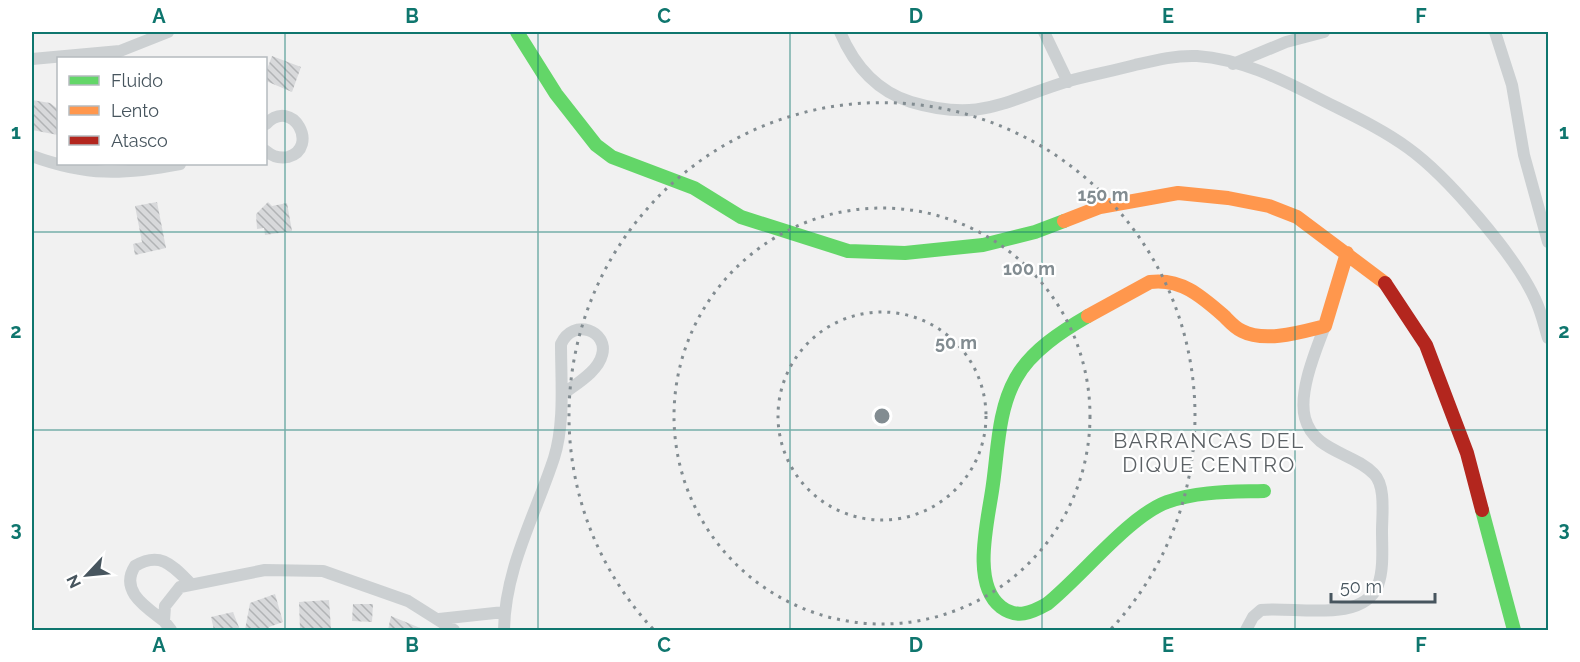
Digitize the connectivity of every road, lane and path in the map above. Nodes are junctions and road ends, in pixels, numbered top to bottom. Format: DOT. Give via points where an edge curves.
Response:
graph roads {
  1 [pos="168,32"];
  2 [pos="517,32"];
  3 [pos="840,32"];
  4 [pos="1044,32"];
  5 [pos="1324,32"];
  6 [pos="1495,32"];
  7 [pos="57,57"];
  8 [pos="61,57"];
  9 [pos="32,60"];
  10 [pos="1233,64"];
  11 [pos="1068,82"];
  12 [pos="267,123"];
  13 [pos="267,152"];
  14 [pos="32,156"];
  15 [pos="173,165"];
  16 [pos="1548,242"];
  17 [pos="1347,253"];
  18 [pos="1325,326"];
  19 [pos="1548,338"];
  20 [pos="562,395"];
  21 [pos="1264,491"];
  22 [pos="190,583"];
  23 [pos="504,612"];
  24 [pos="438,619"];
  25 [pos="168,626"];
  26 [pos="454,630"];
  27 [pos="504,630"];
  28 [pos="1246,630"];
  29 [pos="1514,630"];
  1 -- 8 [label="street" via="120,51"];
  2 -- 17 [label="street" via="556,94 596,145 612,158 694,188 741,217 831,247 878,254 983,245 1035,232 1100,207 1178,193 1269,206 1297,217"];
  3 -- 11 [label="street" via="866,75 896,97 931,108 962,111 1003,106"];
  4 -- 11 [label="street"];
  5 -- 10 [label="street" via="1286,42"];
  6 -- 16 [label="street" via="1512,85 1524,155"];
  7 -- 9 [label="street"];
  10 -- 11 [label="street" via="1198,56 1167,57"];
  10 -- 19 [label="street" via="1269,74 1383,131 1434,169 1519,270 1535,299"];
  12 -- 13 [label="street" via="274,117 288,117 299,125 302,138 297,151 285,158"];
  14 -- 15 [label="street" via="64,168 90,172"];
  17 -- 18 [label="street"];
  17 -- 29 [label="street" via="1383,281 1426,345 1467,453"];
  18 -- 21 [label="street" via="1281,335 1241,331 1183,284 1165,279 1150,282 1062,331 1019,372 1003,413 984,557 986,584 999,606 1018,615 1028,614 1042,609 1151,509 1188,495"];
  18 -- 28 [label="street" via="1310,369 1303,408 1305,420 1326,446 1377,478 1382,531 1378,584 1368,601 1343,610 1261,609"];
  20 -- 20 [label="street" via="561,344 565,334 589,330 603,346 602,356 596,367"];
  20 -- 23 [label="street" via="554,457 518,548"];
  22 -- 24 [label="street" via="264,570 323,571 408,601"];
  22 -- 25 [label="street" via="180,587 165,606"];
  22 -- 25 [label="street" via="166,561 156,558 145,560 130,573 133,593"];
  23 -- 24 [label="street"];
  23 -- 27 [label="street"];
  24 -- 26 [label="street"];
}
